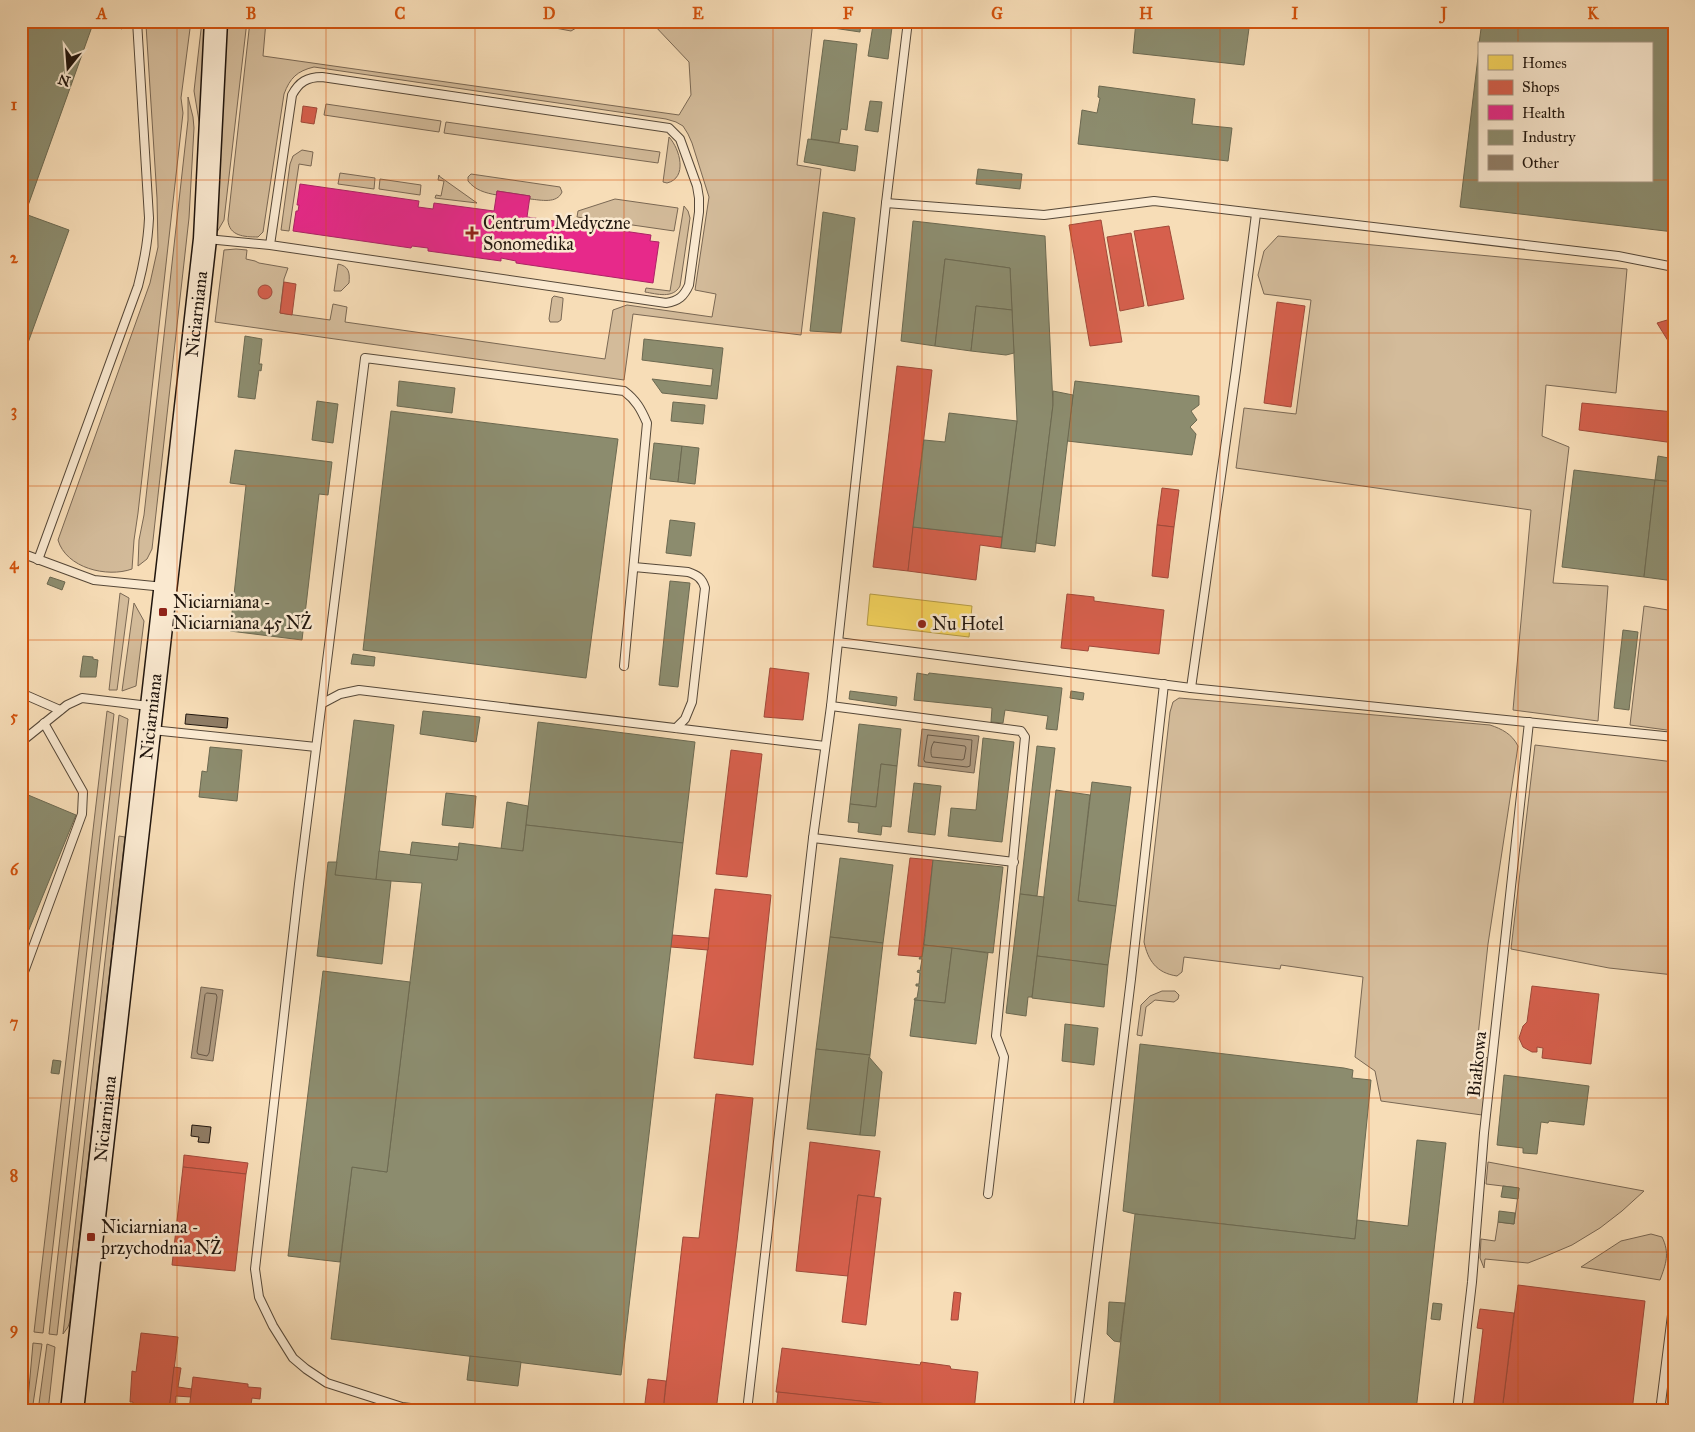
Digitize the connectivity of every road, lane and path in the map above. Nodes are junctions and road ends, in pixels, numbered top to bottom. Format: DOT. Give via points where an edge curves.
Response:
graph roads {
  1 [pos="137,21"];
  2 [pos="216,21"];
  3 [pos="908,21"];
  4 [pos="886,203"];
  5 [pos="1256,214"];
  6 [pos="205,239"];
  7 [pos="270,245"];
  8 [pos="1674,267"];
  9 [pos="21,554"];
  10 [pos="38,560"];
  11 [pos="634,567"];
  12 [pos="166,588"];
  13 [pos="838,642"];
  14 [pos="624,666"];
  15 [pos="1164,684"];
  16 [pos="1191,688"];
  17 [pos="21,693"];
  18 [pos="323,703"];
  19 [pos="152,706"];
  20 [pos="831,706"];
  21 [pos="60,710"];
  22 [pos="1529,722"];
  23 [pos="44,723"];
  24 [pos="676,728"];
  25 [pos="150,729"];
  26 [pos="1674,737"];
  27 [pos="21,742"];
  28 [pos="825,746"];
  29 [pos="316,747"];
  30 [pos="813,838"];
  31 [pos="1014,862"];
  32 [pos="21,980"];
  33 [pos="988,1194"];
  34 [pos="1674,1299"];
  35 [pos="72,1411"];
  36 [pos="436,1411"];
  37 [pos="747,1411"];
  38 [pos="1078,1411"];
  39 [pos="1457,1411"];
  40 [pos="1660,1411"];
  1 -- 10 [label="lane" via="149,218 145,262"];
  2 -- 6 [label="street, Niciarniana"];
  3 -- 4 [label="lane"];
  4 -- 5 [label="lane" via="1044,215 1154,201"];
  4 -- 13 [label="lane"];
  5 -- 8 [label="lane" via="1618,256"];
  5 -- 16 [label="lane"];
  6 -- 7 [label="lane"];
  6 -- 12 [label="street, Niciarniana"];
  7 -- 7 [label="lane" via="676,302 689,285 700,212 699,198 680,139 669,128 312,77 296,87 292,95"];
  9 -- 10 [label="lane"];
  10 -- 12 [label="lane" via="94,580"];
  11 -- 14 [label="lane"];
  11 -- 18 [label="lane" via="647,423 642,409 624,391 365,358"];
  11 -- 24 [label="lane" via="688,572 696,575 705,588 692,702 685,720"];
  12 -- 19 [label="street, Niciarniana"];
  13 -- 15 [label="lane"];
  13 -- 20 [label="lane"];
  15 -- 16 [label="lane"];
  15 -- 38 [label="lane"];
  16 -- 22 [label="lane"];
  17 -- 21 [label="lane"];
  18 -- 24 [label="lane" via="340,694 359,690"];
  18 -- 29 [label="lane"];
  19 -- 21 [label="lane" via="82,698"];
  19 -- 25 [label="street, Niciarniana"];
  20 -- 28 [label="lane"];
  20 -- 31 [label="lane" via="1021,731 1026,745"];
  21 -- 23 [label="lane"];
  22 -- 26 [label="lane"];
  22 -- 39 [label="lane, Białkowa"];
  23 -- 27 [label="lane"];
  23 -- 32 [label="lane" via="83,792 82,814"];
  24 -- 28 [label="lane"];
  25 -- 29 [label="lane"];
  25 -- 35 [label="street, Niciarniana"];
  28 -- 30 [label="lane"];
  29 -- 36 [label="lane" via="255,1269 259,1297 293,1358 327,1383 402,1407"];
  30 -- 31 [label="lane"];
  30 -- 37 [label="lane"];
  31 -- 33 [label="lane" via="996,1036 1004,1057"];
  34 -- 40 [label="lane"];
}
